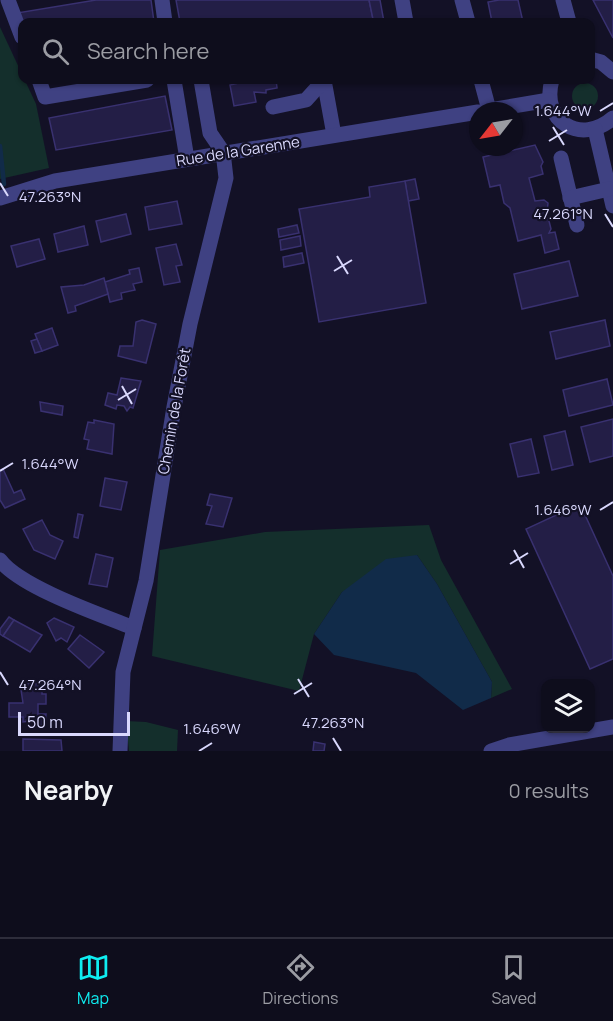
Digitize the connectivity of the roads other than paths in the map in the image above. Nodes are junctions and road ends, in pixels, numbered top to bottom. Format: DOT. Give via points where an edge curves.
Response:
graph roads {
  1 [pos="8,0"];
  2 [pos="162,0"];
  3 [pos="402,0"];
  4 [pos="462,0"];
  5 [pos="563,0"];
  6 [pos="164,18"];
  7 [pos="405,18"];
  8 [pos="467,18"];
  9 [pos="568,18"];
  10 [pos="18,26"];
  11 [pos="595,60"];
  12 [pos="613,72"];
  13 [pos="40,84"];
  14 [pos="123,84"];
  15 [pos="175,84"];
  16 [pos="202,84"];
  17 [pos="320,84"];
  18 [pos="325,84"];
  19 [pos="482,84"];
  20 [pos="551,84"];
  21 [pos="549,100"];
  22 [pos="487,102"];
  23 [pos="523,104"];
  24 [pos="273,107"];
  25 [pos="469,113"];
  26 [pos="613,118"];
  27 [pos="595,129"];
  28 [pos="334,135"];
  29 [pos="223,152"];
  30 [pos="561,158"];
  31 [pos="187,159"];
  32 [pos="609,189"];
  33 [pos="0,198"];
  34 [pos="570,198"];
  35 [pos="613,206"];
  36 [pos="577,225"];
  37 [pos="0,560"];
  38 [pos="134,628"];
  39 [pos="613,727"];
  40 [pos="120,751"];
  41 [pos="491,751"];
  1 -- 10 [label="street"];
  2 -- 6 [label="street"];
  3 -- 7 [label="street"];
  4 -- 8 [label="street"];
  5 -- 9 [label="street"];
  11 -- 12 [label="street"];
  13 -- 14 [label="street" via="45,97"];
  15 -- 31 [label="street"];
  16 -- 29 [label="street" via="210,133"];
  17 -- 24 [label="street" via="306,100"];
  18 -- 28 [label="street"];
  19 -- 22 [label="street"];
  20 -- 21 [label="street"];
  21 -- 23 [label="street"];
  21 -- 27 [label="street" via="553,112 566,125 583,131"];
  25 -- 28 [label="street, Rue de la Garenne"];
  26 -- 27 [label="street"];
  27 -- 32 [label="street"];
  28 -- 29 [label="street, Rue de la Garenne"];
  29 -- 31 [label="street, Rue de la Garenne"];
  29 -- 38 [label="street, Chemin de la Forêt" via="226,178 190,324 146,582"];
  30 -- 34 [label="street"];
  31 -- 33 [label="street, Rue de la Garenne" via="56,181"];
  32 -- 34 [label="street"];
  32 -- 35 [label="street"];
  34 -- 36 [label="street"];
  37 -- 38 [label="street" via="16,576"];
  38 -- 40 [label="street, Chemin de la Forêt" via="123,672"];
  39 -- 41 [label="street"];
}
